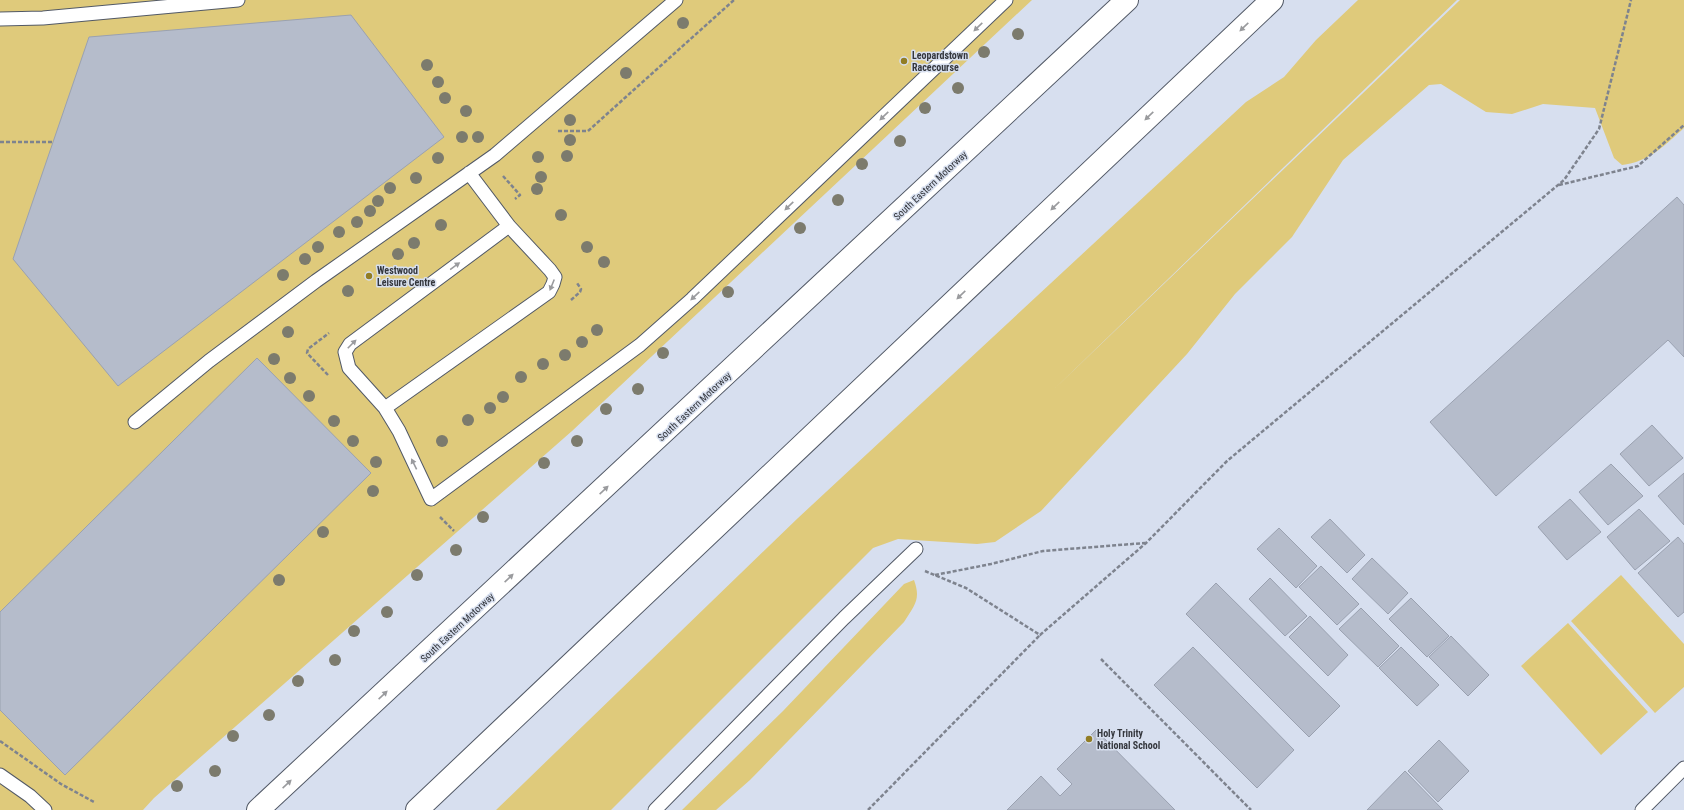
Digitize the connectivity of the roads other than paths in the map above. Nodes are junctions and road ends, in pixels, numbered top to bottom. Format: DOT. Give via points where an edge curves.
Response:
graph roads {
  1 [pos="238,0"];
  2 [pos="676,0"];
  3 [pos="1006,0"];
  4 [pos="1127,0"];
  5 [pos="1272,0"];
  6 [pos="0,19"];
  7 [pos="469,173"];
  8 [pos="510,226"];
  9 [pos="385,408"];
  10 [pos="134,422"];
  11 [pos="916,549"];
  12 [pos="1684,768"];
  13 [pos="0,775"];
  14 [pos="45,810"];
  15 [pos="258,810"];
  16 [pos="417,810"];
  17 [pos="655,810"];
  18 [pos="1642,810"];
  1 -- 6 [label="lane" via="43,18"];
  2 -- 7 [label="lane" via="496,155"];
  3 -- 9 [label="lane, one-way" via="692,299 640,345 431,499 399,431"];
  15 -- 4 [label="highway, South Eastern Motorway, one-way"];
  5 -- 16 [label="highway, one-way"];
  7 -- 8 [label="lane"];
  7 -- 10 [label="lane" via="316,281 209,361"];
  9 -- 8 [label="lane, one-way" via="349,368 345,352 350,344"];
  8 -- 9 [label="lane, one-way" via="555,277 549,292"];
  11 -- 17 [label="lane" via="844,618"];
  12 -- 18 [label="lane"];
  13 -- 14 [label="lane"];
}
